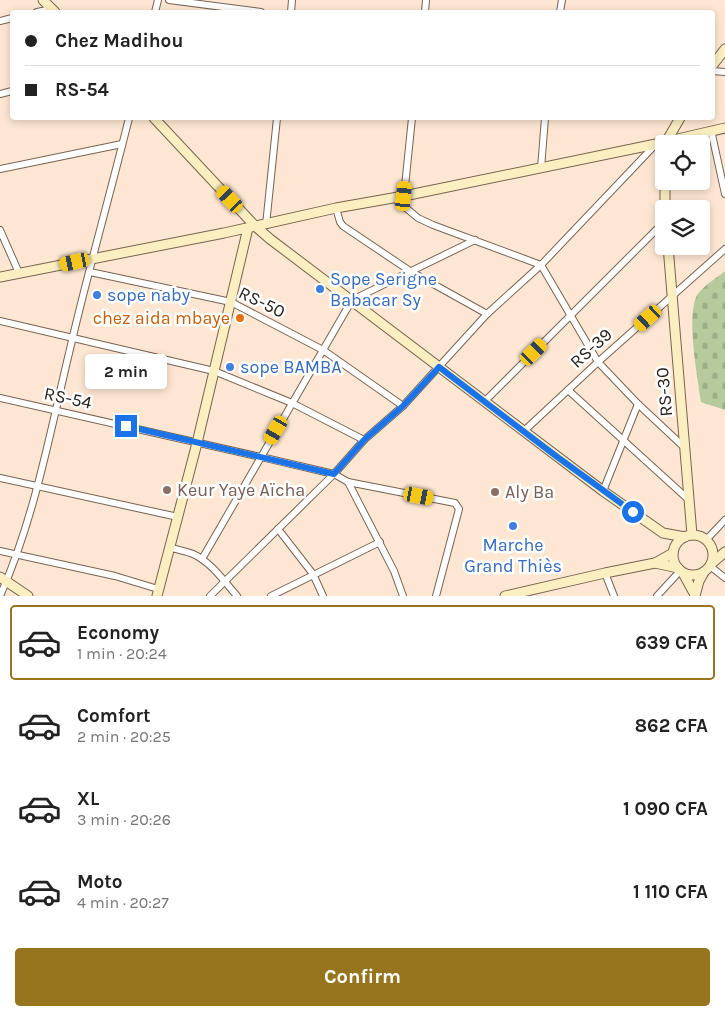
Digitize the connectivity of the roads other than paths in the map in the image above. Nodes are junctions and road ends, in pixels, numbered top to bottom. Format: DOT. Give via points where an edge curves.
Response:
graph roads {
  1 [pos="43,0"];
  2 [pos="170,0"];
  3 [pos="52,10"];
  4 [pos="245,10"];
  5 [pos="725,49"];
  6 [pos="715,62"];
  7 [pos="128,120"];
  8 [pos="156,120"];
  9 [pos="277,120"];
  10 [pos="412,120"];
  11 [pos="545,120"];
  12 [pos="679,120"];
  13 [pos="725,128"];
  14 [pos="711,130"];
  15 [pos="668,135"];
  16 [pos="692,135"];
  17 [pos="122,144"];
  18 [pos="655,144"];
  19 [pos="655,150"];
  20 [pos="541,168"];
  21 [pos="0,169"];
  22 [pos="725,194"];
  23 [pos="404,196"];
  24 [pos="394,198"];
  25 [pos="336,208"];
  26 [pos="266,225"];
  27 [pos="252,227"];
  28 [pos="0,230"];
  29 [pos="655,231"];
  30 [pos="475,240"];
  31 [pos="725,249"];
  32 [pos="669,255"];
  33 [pos="94,258"];
  34 [pos="541,265"];
  35 [pos="410,271"];
  36 [pos="90,272"];
  37 [pos="19,273"];
  38 [pos="0,277"];
  39 [pos="673,296"];
  40 [pos="352,300"];
  41 [pos="231,302"];
  42 [pos="487,314"];
  43 [pos="570,316"];
  44 [pos="0,321"];
  45 [pos="72,338"];
  46 [pos="323,350"];
  47 [pos="598,362"];
  48 [pos="439,367"];
  49 [pos="214,370"];
  50 [pos="568,390"];
  51 [pos="0,398"];
  52 [pos="485,401"];
  53 [pos="292,403"];
  54 [pos="638,404"];
  55 [pos="403,406"];
  56 [pos="55,410"];
  57 [pos="524,432"];
  58 [pos="364,440"];
  59 [pos="624,441"];
  60 [pos="197,443"];
  61 [pos="685,448"];
  62 [pos="261,457"];
  63 [pos="334,474"];
  64 [pos="0,478"];
  65 [pos="348,482"];
  66 [pos="37,486"];
  67 [pos="604,492"];
  68 [pos="689,500"];
  69 [pos="178,517"];
  70 [pos="725,520"];
  71 [pos="278,529"];
  72 [pos="663,532"];
  73 [pos="688,536"];
  74 [pos="707,540"];
  75 [pos="380,542"];
  76 [pos="725,547"];
  77 [pos="169,548"];
  78 [pos="0,550"];
  79 [pos="673,551"];
  80 [pos="725,552"];
  81 [pos="17,554"];
  82 [pos="202,559"];
  83 [pos="655,563"];
  84 [pos="708,567"];
  85 [pos="680,571"];
  86 [pos="605,573"];
  87 [pos="313,574"];
  88 [pos="725,578"];
  89 [pos="3,579"];
  90 [pos="225,581"];
  91 [pos="158,592"];
  92 [pos="0,596"];
  93 [pos="28,596"];
  94 [pos="210,596"];
  95 [pos="237,596"];
  96 [pos="271,596"];
  97 [pos="323,596"];
  98 [pos="403,596"];
  99 [pos="436,596"];
  100 [pos="505,596"];
  101 [pos="614,596"];
  102 [pos="657,596"];
  103 [pos="695,596"];
  1 -- 3 [label="street"];
  2 -- 4 [label="street"];
  5 -- 6 [label="street"];
  7 -- 17 [label="street"];
  8 -- 27 [label="street"];
  9 -- 26 [label="street"];
  10 -- 23 [label="street"];
  11 -- 20 [label="street"];
  12 -- 15 [label="street"];
  13 -- 14 [label="street"];
  14 -- 16 [label="street"];
  14 -- 22 [label="street"];
  17 -- 21 [label="street"];
  17 -- 33 [label="street"];
  18 -- 20 [label="street"];
  19 -- 34 [label="street"];
  20 -- 23 [label="street"];
  23 -- 24 [label="street"];
  24 -- 25 [label="street"];
  24 -- 30 [label="street" via="418,218"];
  25 -- 26 [label="street"];
  25 -- 35 [label="street" via="343,226"];
  26 -- 27 [label="street"];
  27 -- 33 [label="street"];
  27 -- 40 [label="street"];
  27 -- 41 [label="street"];
  28 -- 37 [label="street"];
  29 -- 43 [label="street"];
  30 -- 34 [label="street"];
  30 -- 35 [label="street"];
  31 -- 39 [label="street, RS-39"];
  32 -- 39 [label="street, RS-30"];
  33 -- 36 [label="street"];
  33 -- 37 [label="street"];
  34 -- 42 [label="street"];
  34 -- 43 [label="street"];
  35 -- 40 [label="street"];
  35 -- 42 [label="street"];
  36 -- 41 [label="street, RS-50"];
  36 -- 45 [label="street"];
  37 -- 38 [label="street"];
  39 -- 47 [label="street, RS-39"];
  39 -- 61 [label="street, RS-30"];
  40 -- 46 [label="street"];
  40 -- 48 [label="street"];
  41 -- 46 [label="street, RS-50"];
  41 -- 49 [label="street"];
  42 -- 48 [label="street"];
  43 -- 47 [label="street"];
  43 -- 52 [label="street"];
  44 -- 45 [label="street"];
  45 -- 49 [label="street"];
  45 -- 56 [label="street"];
  46 -- 53 [label="street"];
  46 -- 55 [label="street, RS-50"];
  47 -- 50 [label="street, RS-39"];
  47 -- 54 [label="street"];
  48 -- 52 [label="street"];
  48 -- 55 [label="street"];
  49 -- 53 [label="street"];
  49 -- 60 [label="street"];
  50 -- 57 [label="street, RS-39"];
  50 -- 59 [label="street"];
  51 -- 56 [label="street, RS-54"];
  52 -- 57 [label="street"];
  53 -- 58 [label="street"];
  53 -- 62 [label="street"];
  54 -- 59 [label="street"];
  54 -- 61 [label="street"];
  55 -- 58 [label="street"];
  56 -- 60 [label="street, RS-54"];
  56 -- 66 [label="street"];
  57 -- 67 [label="street"];
  58 -- 63 [label="street"];
  59 -- 67 [label="street"];
  59 -- 68 [label="street"];
  60 -- 62 [label="street, RS-54"];
  60 -- 69 [label="street"];
  61 -- 68 [label="street, RS-30"];
  62 -- 63 [label="street, RS-54"];
  62 -- 82 [label="street"];
  63 -- 65 [label="street, RS-54"];
  63 -- 71 [label="street"];
  64 -- 66 [label="street"];
  65 -- 75 [label="street"];
  65 -- 99 [label="street" via="459,506"];
  66 -- 69 [label="street"];
  66 -- 81 [label="street"];
  67 -- 72 [label="street"];
  68 -- 73 [label="street, RS-30"];
  69 -- 77 [label="street"];
  70 -- 74 [label="street"];
  71 -- 87 [label="street"];
  71 -- 90 [label="street"];
  72 -- 73 [label="street"];
  72 -- 79 [label="street"];
  73 -- 74 [label="street" via="698,535"];
  73 -- 79 [label="street" via="680,539"];
  74 -- 76 [label="street"];
  74 -- 84 [label="street" via="713,552"];
  75 -- 87 [label="street"];
  75 -- 98 [label="street"];
  77 -- 82 [label="street"];
  77 -- 91 [label="street"];
  78 -- 81 [label="street"];
  79 -- 83 [label="street"];
  79 -- 85 [label="street"];
  80 -- 84 [label="street"];
  81 -- 89 [label="street"];
  81 -- 91 [label="street" via="115,576"];
  82 -- 90 [label="street"];
  83 -- 85 [label="street"];
  83 -- 86 [label="street"];
  84 -- 85 [label="street" via="694,575"];
  84 -- 88 [label="street"];
  84 -- 103 [label="street" via="699,580"];
  85 -- 102 [label="street"];
  85 -- 103 [label="street"];
  86 -- 100 [label="street"];
  86 -- 101 [label="street"];
  87 -- 96 [label="street"];
  87 -- 97 [label="street"];
  89 -- 92 [label="street"];
  89 -- 93 [label="street"];
  90 -- 94 [label="street"];
  90 -- 95 [label="street"];
}
